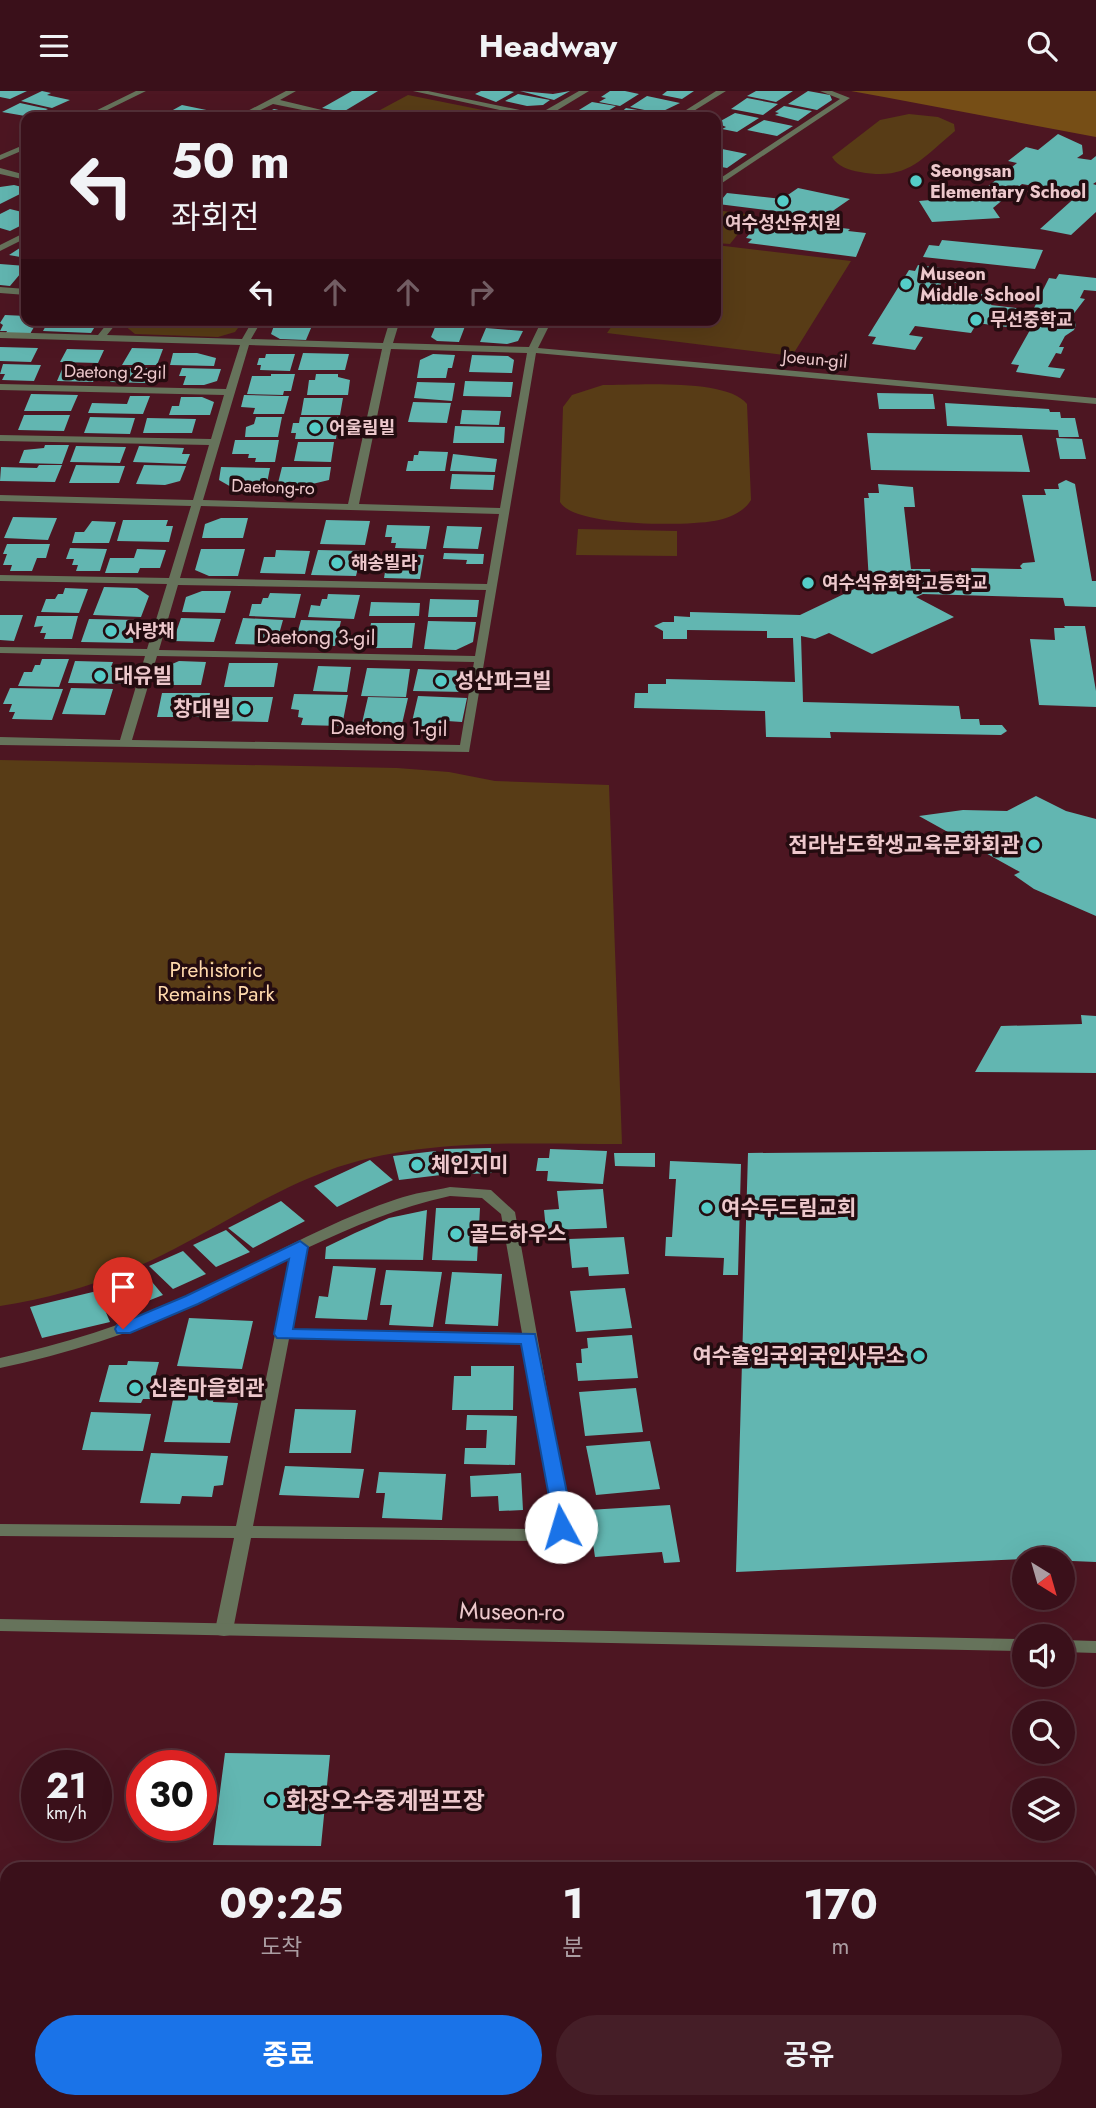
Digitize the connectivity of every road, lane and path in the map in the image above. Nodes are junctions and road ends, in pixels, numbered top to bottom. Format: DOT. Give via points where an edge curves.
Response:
graph roads {
  1 [pos="142,91"];
  2 [pos="292,91"];
  3 [pos="417,91"];
  4 [pos="585,91"];
  5 [pos="722,91"];
  6 [pos="824,91"];
  7 [pos="272,101"];
  8 [pos="97,112"];
  9 [pos="250,112"];
  10 [pos="324,112"];
  11 [pos="517,112"];
  12 [pos="549,112"];
  13 [pos="687,112"];
  14 [pos="21,148"];
  15 [pos="0,158"];
  16 [pos="0,171"];
  17 [pos="21,177"];
  18 [pos="721,182"];
  19 [pos="21,238"];
  20 [pos="0,248"];
  21 [pos="0,290"];
  22 [pos="21,292"];
  23 [pos="110,326"];
  24 [pos="254,326"];
  25 [pos="393,326"];
  26 [pos="544,326"];
  27 [pos="0,335"];
  28 [pos="100,338"];
  29 [pos="245,342"];
  30 [pos="387,346"];
  31 [pos="532,350"];
  32 [pos="0,387"];
  33 [pos="230,392"];
  34 [pos="1096,401"];
  35 [pos="0,438"];
  36 [pos="215,442"];
  37 [pos="0,498"];
  38 [pos="197,502"];
  39 [pos="353,507"];
  40 [pos="505,511"];
  41 [pos="0,578"];
  42 [pos="173,581"];
  43 [pos="492,587"];
  44 [pos="0,650"];
  45 [pos="152,653"];
  46 [pos="480,659"];
  47 [pos="0,741"];
  48 [pos="125,743"];
  49 [pos="300,1247"];
  50 [pos="283,1334"];
  51 [pos="528,1338"];
  52 [pos="0,1363"];
  53 [pos="0,1530"];
  54 [pos="244,1533"];
  55 [pos="0,1625"];
  56 [pos="224,1630"];
  57 [pos="1012,1645"];
  58 [pos="1075,1646"];
  59 [pos="1096,1647"];
  1 -- 8 [label="street"];
  2 -- 7 [label="street"];
  3 -- 11 [label="street"];
  4 -- 12 [label="street"];
  5 -- 13 [label="street"];
  6 -- 18 [label="street" via="846,98"];
  7 -- 9 [label="street"];
  7 -- 10 [label="street"];
  14 -- 15 [label="street"];
  16 -- 17 [label="street"];
  19 -- 20 [label="street"];
  21 -- 22 [label="street"];
  23 -- 28 [label="street"];
  24 -- 29 [label="street"];
  25 -- 30 [label="street"];
  26 -- 31 [label="street, Daetong 1-gil"];
  27 -- 28 [label="street, Daetong 2-gil"];
  28 -- 29 [label="street, Daetong 2-gil"];
  29 -- 30 [label="street, Daetong 2-gil"];
  29 -- 33 [label="street"];
  30 -- 31 [label="street, Joeun-gil"];
  30 -- 39 [label="street"];
  31 -- 34 [label="street, Joeun-gil"];
  31 -- 40 [label="street, Daetong 1-gil"];
  32 -- 33 [label="street, Daetong 2-gil"];
  33 -- 36 [label="street"];
  35 -- 36 [label="street"];
  36 -- 38 [label="street"];
  37 -- 38 [label="street, Daetong-ro"];
  38 -- 39 [label="street, Daetong-ro"];
  38 -- 42 [label="street"];
  39 -- 40 [label="street, Daetong-ro"];
  40 -- 43 [label="street, Daetong 1-gil"];
  41 -- 42 [label="street"];
  42 -- 43 [label="street"];
  42 -- 45 [label="street"];
  43 -- 46 [label="street, Daetong 1-gil"];
  44 -- 45 [label="street"];
  45 -- 46 [label="street, Daetong 3-gil"];
  45 -- 48 [label="street"];
  46 -- 48 [label="street, Daetong 1-gil" via="466,749"];
  47 -- 48 [label="street, Daetong 1-gil"];
  49 -- 50 [label="street"];
  49 -- 51 [label="street" via="355,1218 410,1199 468,1191 495,1195 508,1212"];
  49 -- 52 [label="street" via="123,1329"];
  50 -- 51 [label="street"];
  50 -- 54 [label="street"];
  51 -- 54 [label="street" via="562,1513 559,1530 536,1535"];
  53 -- 54 [label="street"];
  54 -- 56 [label="street"];
  55 -- 56 [label="street, Museon-ro"];
  56 -- 57 [label="street, Museon-ro"];
  58 -- 59 [label="street"];
}
